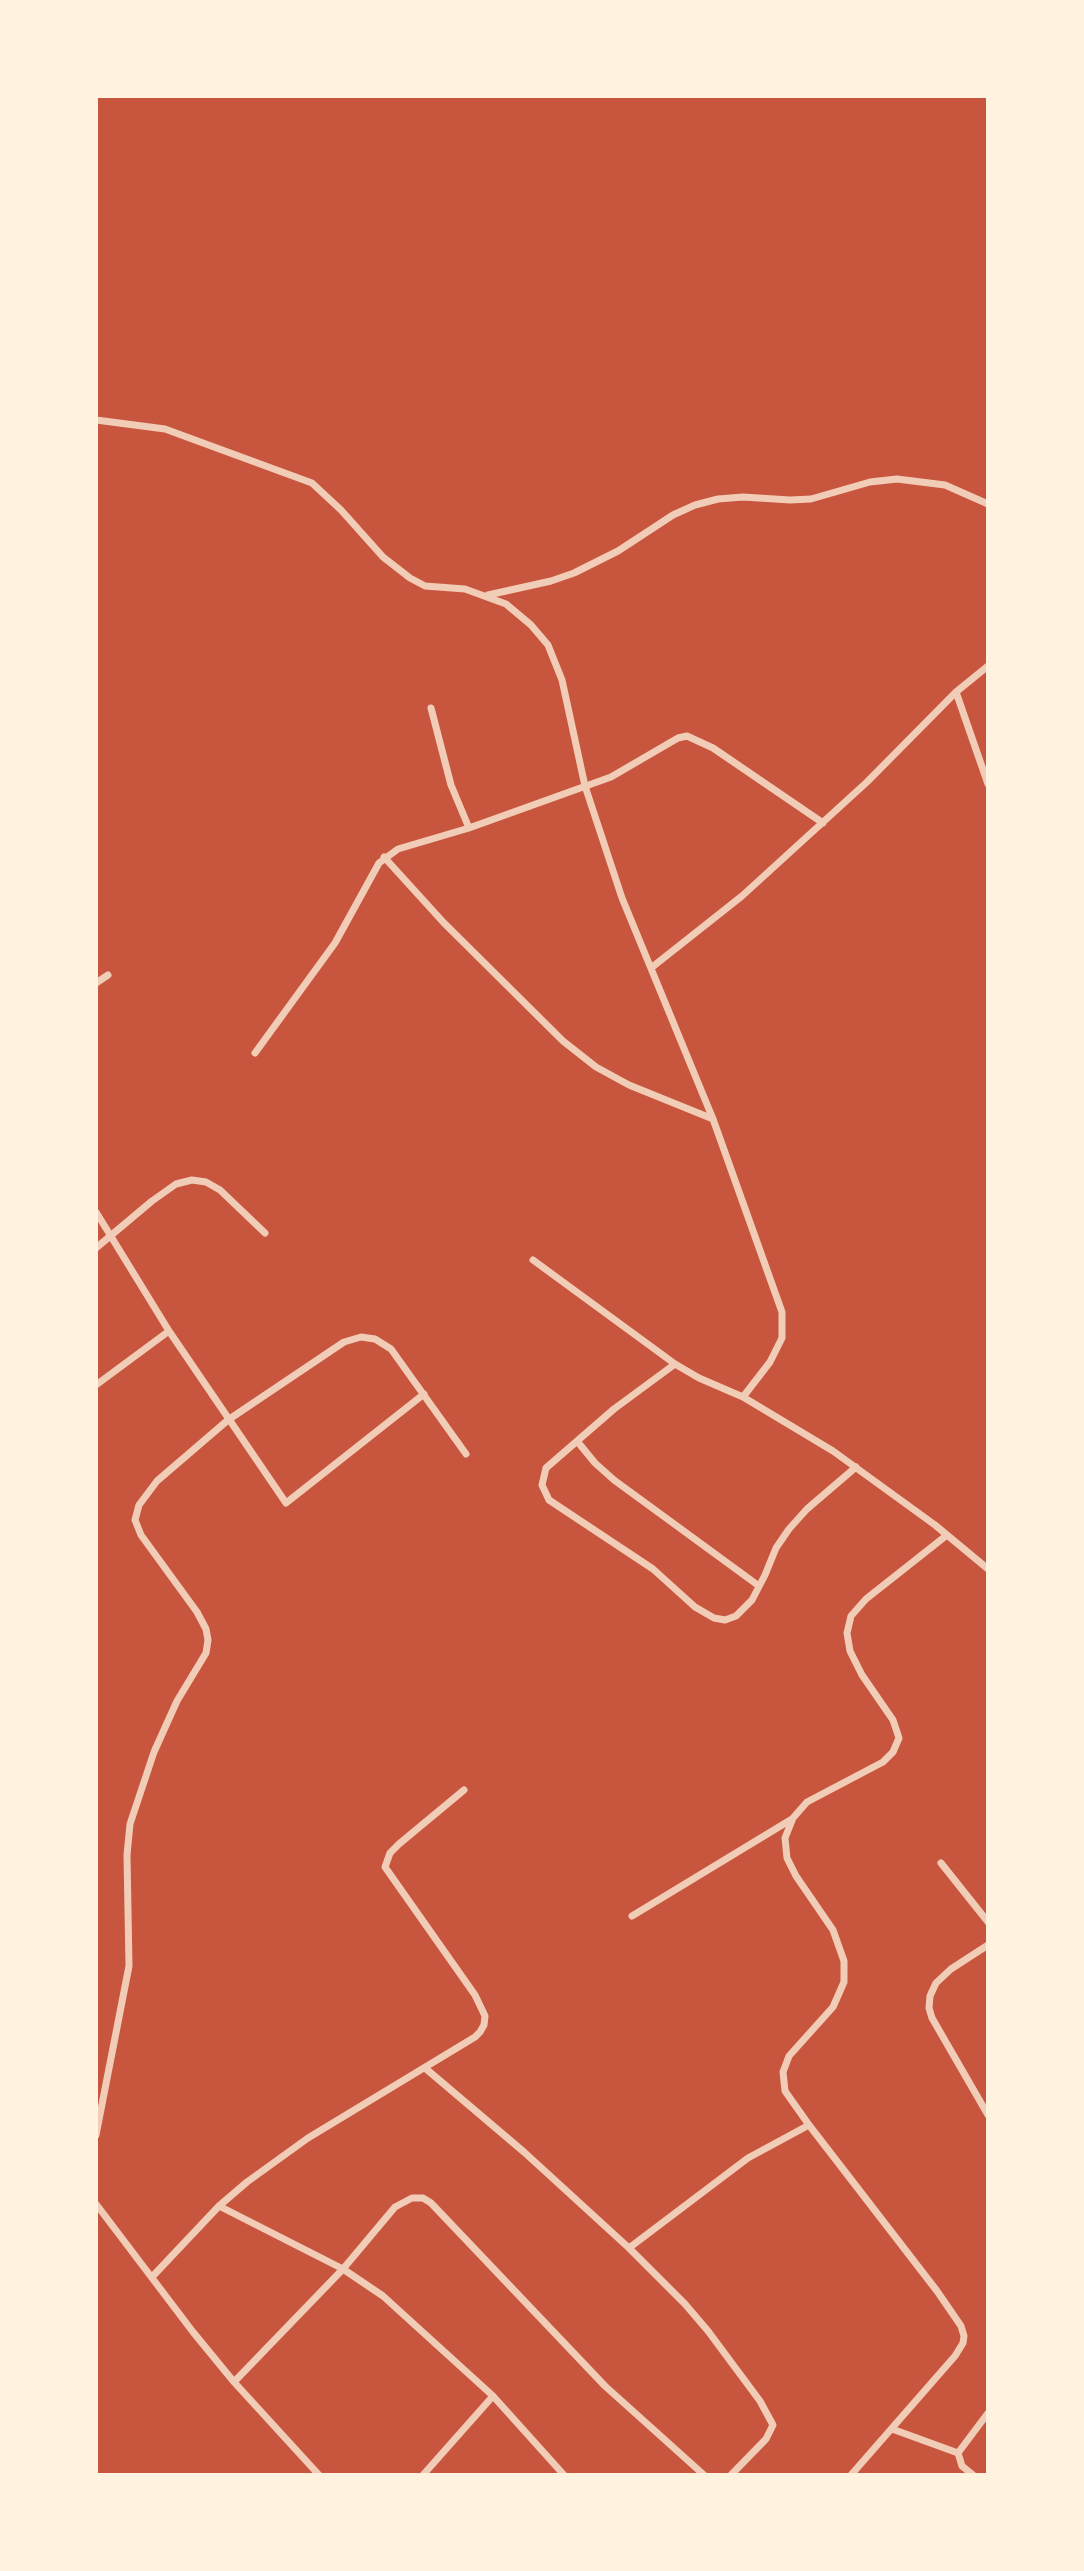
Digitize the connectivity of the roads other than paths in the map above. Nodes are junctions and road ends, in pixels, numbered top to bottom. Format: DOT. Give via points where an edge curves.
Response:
graph roads {
  1 [pos="96,420"];
  2 [pos="988,504"];
  3 [pos="487,595"];
  4 [pos="988,666"];
  5 [pos="956,692"];
  6 [pos="431,708"];
  7 [pos="988,784"];
  8 [pos="585,786"];
  9 [pos="823,823"];
  10 [pos="469,828"];
  11 [pos="384,857"];
  12 [pos="651,968"];
  13 [pos="108,975"];
  14 [pos="96,983"];
  15 [pos="255,1053"];
  16 [pos="713,1119"];
  17 [pos="96,1212"];
  18 [pos="265,1233"];
  19 [pos="112,1237"];
  20 [pos="96,1248"];
  21 [pos="533,1260"];
  22 [pos="169,1331"];
  23 [pos="675,1364"];
  24 [pos="96,1385"];
  25 [pos="424,1394"];
  26 [pos="743,1397"];
  27 [pos="228,1420"];
  28 [pos="577,1441"];
  29 [pos="466,1454"];
  30 [pos="856,1467"];
  31 [pos="947,1535"];
  32 [pos="988,1569"];
  33 [pos="759,1586"];
  34 [pos="464,1790"];
  35 [pos="793,1818"];
  36 [pos="941,1864"];
  37 [pos="632,1916"];
  38 [pos="988,1922"];
  39 [pos="988,1945"];
  40 [pos="425,2068"];
  41 [pos="988,2115"];
  42 [pos="809,2125"];
  43 [pos="96,2135"];
  44 [pos="96,2204"];
  45 [pos="219,2206"];
  46 [pos="629,2248"];
  47 [pos="343,2269"];
  48 [pos="152,2277"];
  49 [pos="234,2382"];
  50 [pos="493,2396"];
  51 [pos="988,2413"];
  52 [pos="892,2429"];
  53 [pos="958,2454"];
  54 [pos="319,2475"];
  55 [pos="423,2475"];
  56 [pos="564,2475"];
  57 [pos="704,2475"];
  58 [pos="731,2475"];
  59 [pos="852,2475"];
  60 [pos="973,2475"];
  1 -- 3 [label="street" via="165,429 312,483 383,557 410,578 425,586"];
  2 -- 3 [label="street" via="945,485 897,479 811,499 718,499 673,515 574,573"];
  3 -- 8 [label="street" via="506,604 548,645 562,680"];
  4 -- 5 [label="street"];
  5 -- 7 [label="street"];
  5 -- 9 [label="street"];
  6 -- 10 [label="street" via="451,785"];
  8 -- 9 [label="street" via="687,736 713,748"];
  8 -- 10 [label="street"];
  8 -- 12 [label="street"];
  9 -- 12 [label="street" via="733,904"];
  10 -- 11 [label="street"];
  11 -- 15 [label="street" via="335,943"];
  11 -- 16 [label="street" via="563,1041 629,1085"];
  12 -- 16 [label="street"];
  13 -- 14 [label="street"];
  16 -- 26 [label="street" via="782,1312 782,1338"];
  17 -- 19 [label="street"];
  18 -- 19 [label="street" via="220,1190 192,1180 176,1184 152,1201"];
  19 -- 20 [label="street"];
  19 -- 22 [label="street"];
  21 -- 23 [label="street"];
  22 -- 24 [label="street"];
  22 -- 27 [label="street"];
  23 -- 26 [label="street"];
  23 -- 28 [label="street"];
  25 -- 27 [label="street" via="391,1349 361,1337 344,1342"];
  25 -- 27 [label="street" via="286,1503"];
  25 -- 29 [label="street"];
  26 -- 30 [label="street"];
  27 -- 43 [label="street" via="157,1481 145,1494 135,1520 197,1612 208,1640 206,1653 177,1701 155,1752 130,1824 130,1966"];
  28 -- 33 [label="street" via="614,1480"];
  28 -- 33 [label="street" via="546,1468 542,1485 549,1500 653,1569 713,1618 736,1616"];
  30 -- 31 [label="street"];
  30 -- 33 [label="street" via="789,1528"];
  31 -- 32 [label="street"];
  31 -- 35 [label="street" via="851,1616 847,1633 850,1651 893,1720 899,1738 893,1752 883,1762 807,1802"];
  34 -- 40 [label="street" via="399,1844 386,1867 485,2016 475,2037"];
  35 -- 37 [label="street"];
  35 -- 42 [label="street" via="785,1838 787,1858 833,1930 844,1961 844,1982 833,2007 789,2056 783,2072 785,2091"];
  36 -- 38 [label="street"];
  39 -- 41 [label="street" via="936,1983 929,2008"];
  40 -- 45 [label="street" via="307,2138"];
  40 -- 46 [label="street"];
  42 -- 46 [label="street" via="748,2158"];
  42 -- 52 [label="street" via="937,2291 964,2336 955,2356"];
  44 -- 48 [label="street"];
  45 -- 47 [label="street"];
  45 -- 48 [label="street"];
  46 -- 58 [label="street" via="708,2331 770,2417 771,2433"];
  47 -- 49 [label="street"];
  47 -- 50 [label="street" via="383,2296"];
  47 -- 57 [label="street" via="395,2207 412,2198 432,2203 605,2386"];
  48 -- 49 [label="street"];
  49 -- 54 [label="street"];
  50 -- 55 [label="street"];
  50 -- 56 [label="street"];
  51 -- 53 [label="street"];
  52 -- 53 [label="street"];
  52 -- 59 [label="street"];
  53 -- 60 [label="street" via="962,2466"];
}
